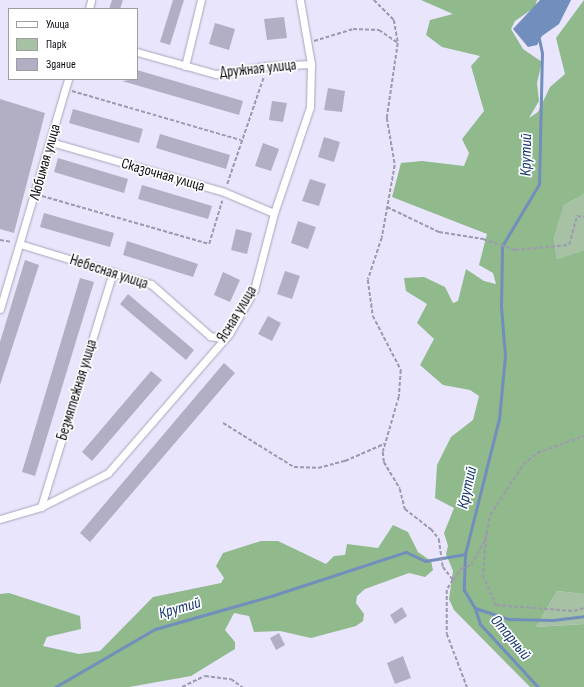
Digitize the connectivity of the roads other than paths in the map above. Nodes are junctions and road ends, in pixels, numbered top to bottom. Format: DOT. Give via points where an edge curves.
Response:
graph roads {
  1 [pos="201,0"];
  2 [pos="300,0"];
  3 [pos="138,52"];
  4 [pos="311,64"];
  5 [pos="185,66"];
  6 [pos="68,80"];
  7 [pos="51,142"];
  8 [pos="274,213"];
  9 [pos="20,244"];
  10 [pos="113,272"];
  11 [pos="0,309"];
  12 [pos="228,334"];
  13 [pos="41,507"];
  14 [pos="0,518"];
  1 -- 5 [label="street"];
  2 -- 4 [label="street, Ясная улица"];
  3 -- 5 [label="street, Дружная улица"];
  4 -- 5 [label="street, Дружная улица" via="267,66 216,74"];
  4 -- 8 [label="street, Ясная улица" via="310,107"];
  6 -- 7 [label="street, Любимая улица"];
  7 -- 8 [label="street, Сказочная улица" via="224,192"];
  7 -- 9 [label="street, Любимая улица"];
  8 -- 12 [label="street, Ясная улица" via="254,290"];
  9 -- 10 [label="street, Небесная улица"];
  9 -- 11 [label="street, Любимая улица"];
  10 -- 12 [label="street, Небесная улица" via="151,284 210,336 220,338"];
  10 -- 13 [label="street, Безмятежная улица"];
  12 -- 13 [label="street, Ясная улица" via="108,473"];
  13 -- 14 [label="street, Ясная улица"];
}
